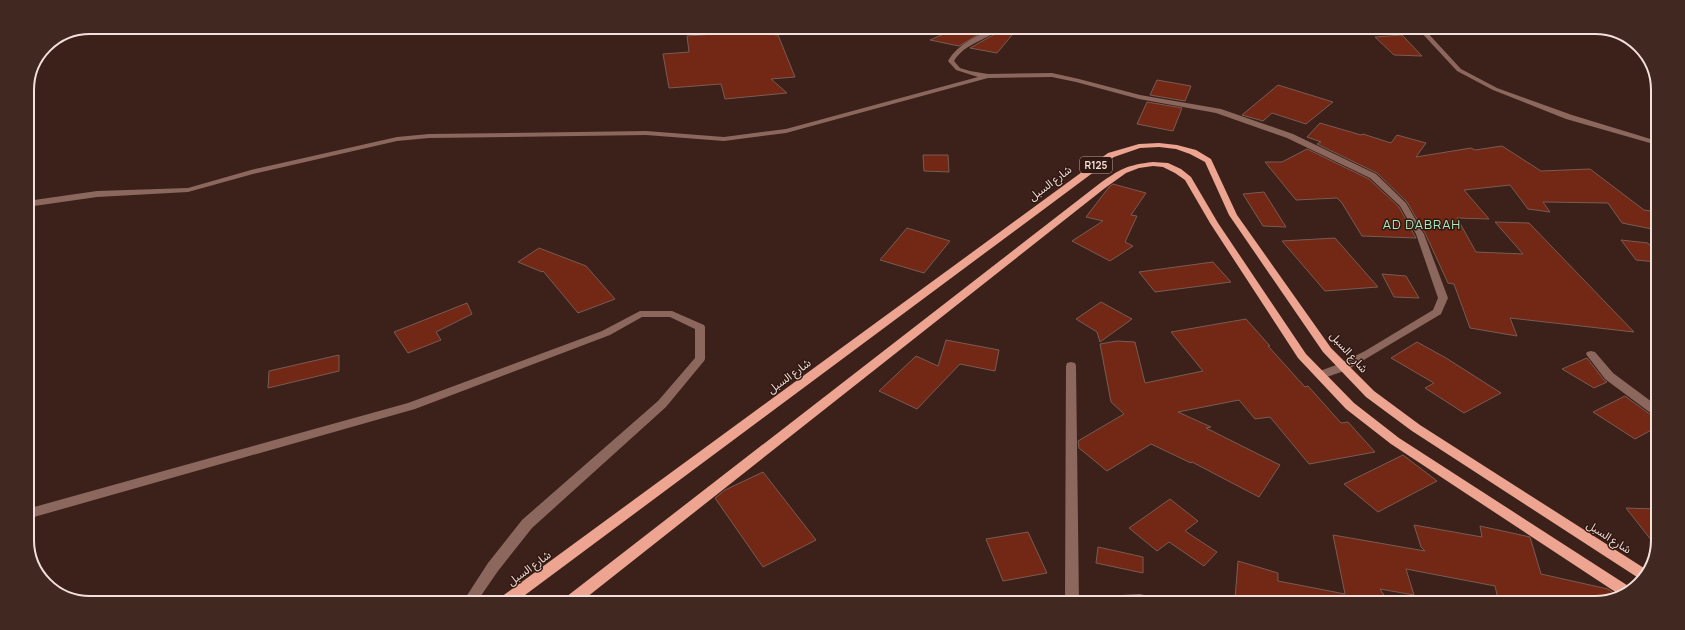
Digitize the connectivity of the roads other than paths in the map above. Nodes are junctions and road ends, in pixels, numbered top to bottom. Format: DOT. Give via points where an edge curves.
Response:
graph roads {
  1 [pos="986,34"];
  2 [pos="1426,34"];
  3 [pos="988,76"];
  4 [pos="1651,142"];
  5 [pos="34,203"];
  6 [pos="1591,354"];
  7 [pos="1071,366"];
  8 [pos="1343,366"];
  9 [pos="1320,375"];
  10 [pos="1651,407"];
  11 [pos="34,512"];
  12 [pos="1640,572"];
  13 [pos="1622,589"];
  14 [pos="474,596"];
  15 [pos="513,596"];
  16 [pos="577,596"];
  17 [pos="1072,596"];
  1 -- 3 [label="street" via="972,40 955,53 951,61 958,69"];
  2 -- 4 [label="street" via="1459,70 1495,89 1568,117"];
  3 -- 5 [label="street" via="786,131 752,136 724,139 646,133 429,136 397,139 251,172 188,190 97,194"];
  3 -- 8 [label="street" via="1052,75 1140,97 1218,111 1290,136 1374,176 1403,205 1417,228 1443,298 1437,312"];
  6 -- 10 [label="street" via="1609,376"];
  7 -- 17 [label="street"];
  8 -- 9 [label="street"];
  8 -- 12 [label="main road, شارع السبل / R125" via="1370,394 1416,428"];
  8 -- 15 [label="main road, شارع السبل / R125" via="1327,350 1233,214 1208,161 1177,147 1139,146 1111,155 1086,172"];
  9 -- 13 [label="main road, R125" via="1350,406 1395,441"];
  9 -- 16 [label="main road, R125" via="1302,356 1188,179 1165,165 1138,166 1123,171 1102,186"];
  11 -- 14 [label="street" via="410,406 606,332 640,314 672,314 700,326 700,359 662,404 527,524"];
}
